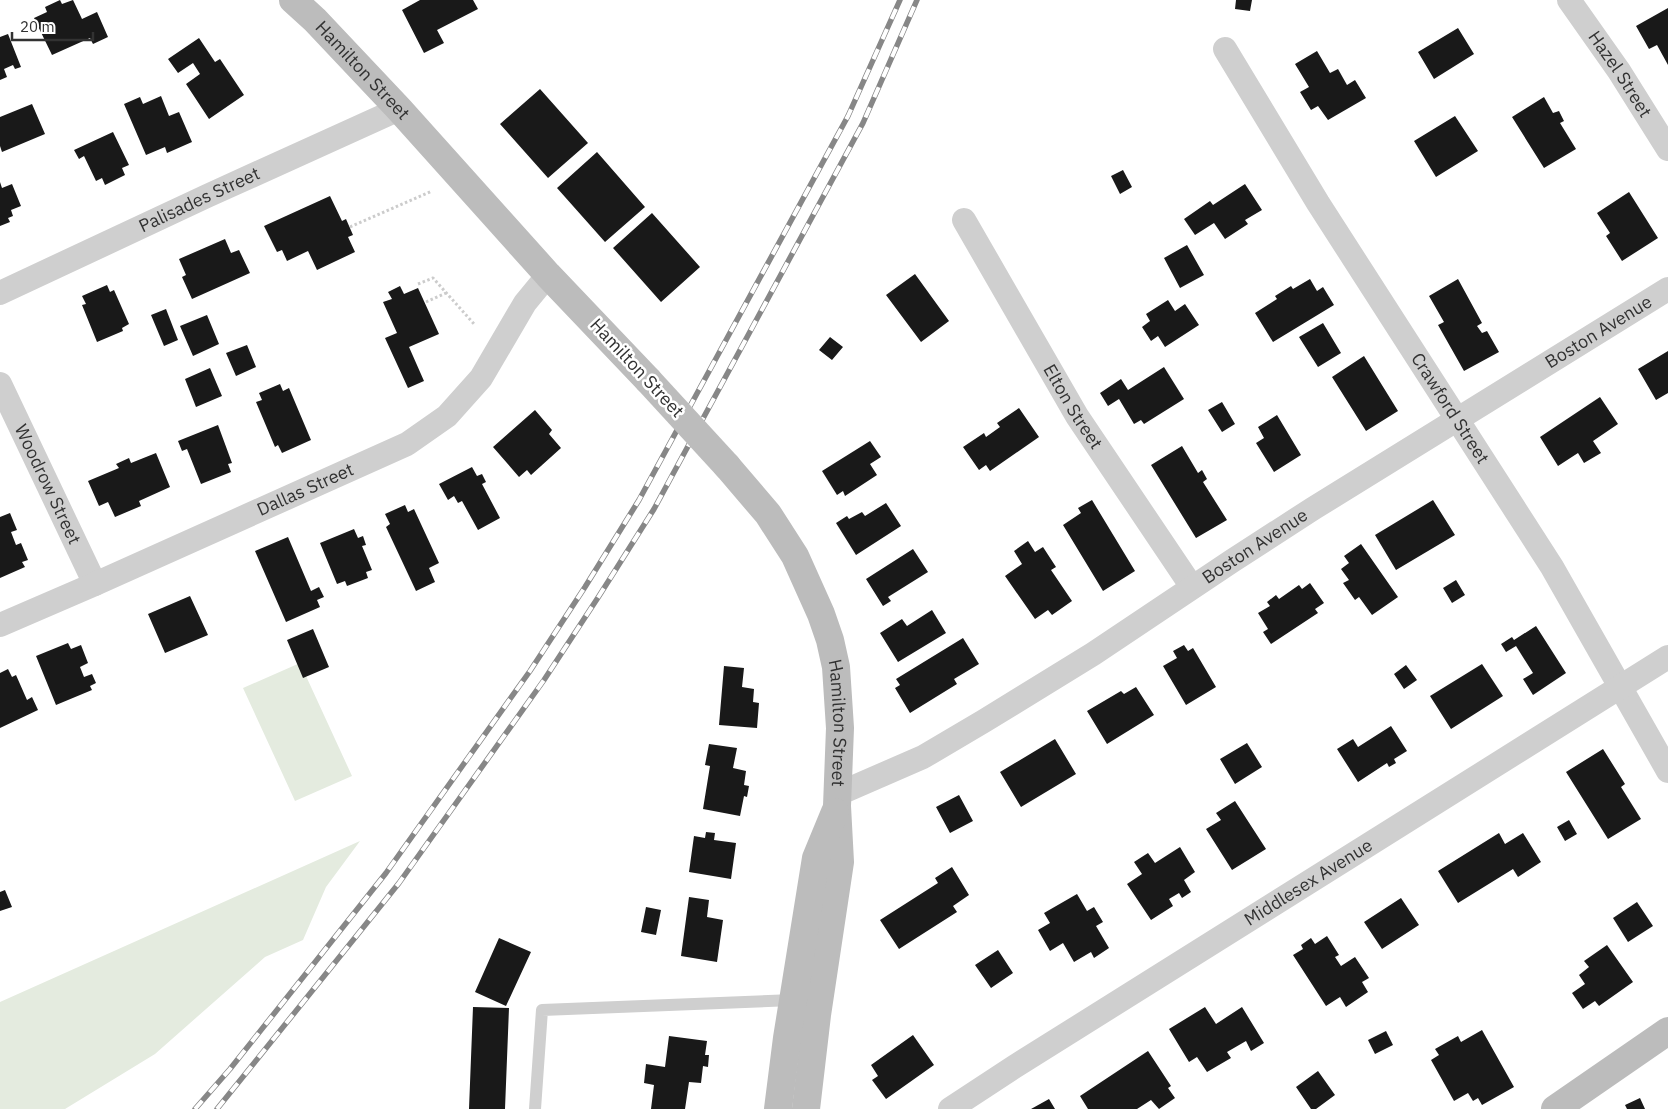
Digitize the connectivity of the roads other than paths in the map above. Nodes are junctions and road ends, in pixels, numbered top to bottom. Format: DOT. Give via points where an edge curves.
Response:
graph roads {
  1 [pos="293,0"];
  2 [pos="1569,0"];
  3 [pos="1226,50"];
  4 [pos="400,109"];
  5 [pos="1668,149"];
  6 [pos="964,220"];
  7 [pos="548,275"];
  8 [pos="1668,289"];
  9 [pos="0,293"];
  10 [pos="0,384"];
  11 [pos="1456,420"];
  12 [pos="95,584"];
  13 [pos="1192,587"];
  14 [pos="0,625"];
  15 [pos="1668,657"];
  16 [pos="1621,687"];
  17 [pos="1668,771"];
  18 [pos="837,800"];
  19 [pos="793,1000"];
  20 [pos="1668,1031"];
  21 [pos="535,1109"];
  22 [pos="778,1109"];
  23 [pos="806,1109"];
  24 [pos="950,1109"];
  25 [pos="1555,1109"];
  1 -- 4 [label="main road, Hamilton Street"];
  2 -- 5 [label="street, Hazel Street"];
  3 -- 11 [label="street, Crawford Street" via="1318,203"];
  4 -- 7 [label="main road, Hamilton Street"];
  4 -- 9 [label="street, Palisades Street"];
  6 -- 13 [label="street, Elton Street" via="1077,416"];
  7 -- 12 [label="street, Dallas Street" via="525,303 481,378 447,416 407,444"];
  7 -- 18 [label="main road, Hamilton Street, bridge" via="727,466 786,540 821,614 836,666 840,758"];
  8 -- 11 [label="street, Boston Avenue"];
  10 -- 12 [label="street, Woodrow Street"];
  11 -- 13 [label="street, Boston Avenue"];
  11 -- 16 [label="street, Crawford Street" via="1552,567"];
  12 -- 14 [label="street, Dallas Street"];
  13 -- 18 [label="street, Boston Avenue" via="1093,654 953,740"];
  15 -- 16 [label="street, Middlesex Avenue"];
  16 -- 17 [label="street, Crawford Street"];
  16 -- 24 [label="street, Middlesex Avenue"];
  18 -- 19 [label="main road, Hamilton Street" via="816,858"];
  18 -- 23 [label="main road, Hamilton Street" via="840,862"];
  19 -- 21 [label="lane" via="542,1010"];
  19 -- 22 [label="main road, Hamilton Street"];
  20 -- 25 [label="main road"];
}
